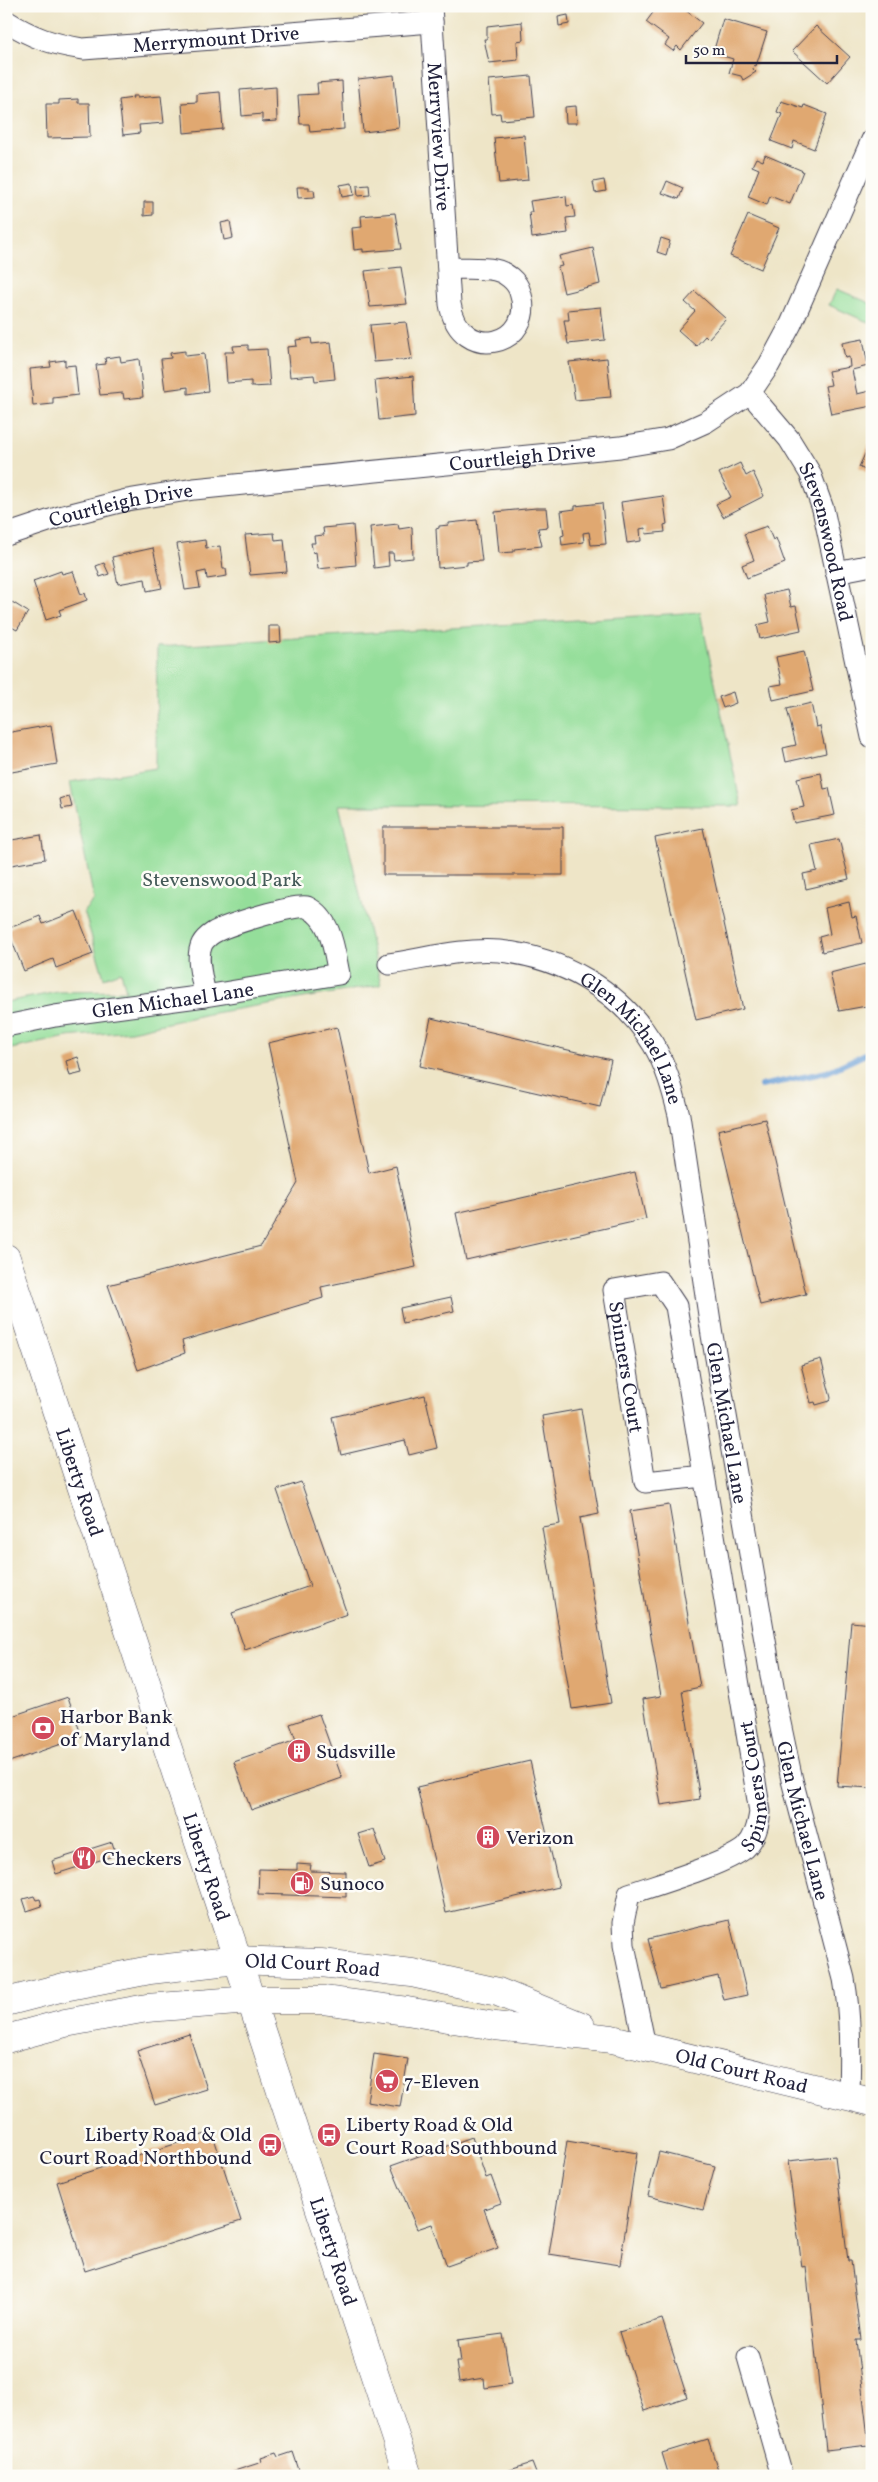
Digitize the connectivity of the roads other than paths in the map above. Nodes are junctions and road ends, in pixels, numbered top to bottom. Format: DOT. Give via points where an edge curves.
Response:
graph roads {
  1 [pos="431,14"];
  2 [pos="6,21"];
  3 [pos="872,140"];
  4 [pos="448,268"];
  5 [pos="750,393"];
  6 [pos="6,536"];
  7 [pos="872,565"];
  8 [pos="836,572"];
  9 [pos="872,737"];
  10 [pos="389,964"];
  11 [pos="205,996"];
  12 [pos="6,1026"];
  13 [pos="6,1258"];
  14 [pos="704,1476"];
  15 [pos="237,1960"];
  16 [pos="250,2000"];
  17 [pos="6,2002"];
  18 [pos="6,2039"];
  19 [pos="612,2039"];
  20 [pos="645,2046"];
  21 [pos="860,2099"];
  22 [pos="748,2356"];
  23 [pos="408,2476"];
  24 [pos="782,2476"];
  1 -- 2 [label="street, Merrymount Drive" via="84,49 52,44"];
  1 -- 4 [label="street, Merryview Drive"];
  3 -- 5 [label="street, Courtleigh Drive" via="791,324 770,365"];
  5 -- 6 [label="street, Courtleigh Drive" via="706,422 668,439 620,447 194,489 127,500 60,517"];
  5 -- 8 [label="street, Stevenswood Road" via="789,439 810,473 823,509"];
  7 -- 8 [label="street"];
  8 -- 9 [label="street, Stevenswood Road"];
  10 -- 21 [label="street, Glen Michael Lane" via="497,951 560,965 590,980 637,1021 654,1045 670,1083 679,1115 712,1336 776,1704 792,1780 844,1979"];
  11 -- 11 [label="street, Glen Michael Lane" via="199,955 203,943 213,933 292,906 306,907 317,914 330,931 339,974"];
  11 -- 12 [label="street, Glen Michael Lane" via="55,1016"];
  13 -- 15 [label="main road, Liberty Road"];
  14 -- 14 [label="street, Spinners Court" via="676,1306 660,1282 614,1290 646,1482"];
  14 -- 20 [label="street, Spinners Court" via="760,1812 752,1839 730,1857 629,1894 623,1923 624,1945"];
  15 -- 16 [label="main road, Liberty Road"];
  15 -- 17 [label="main road, Old Court Road" via="150,1970"];
  15 -- 19 [label="main road, Old Court Road" via="412,1973 498,1992"];
  16 -- 18 [label="main road, Old Court Road" via="147,2008"];
  16 -- 19 [label="main road, Old Court Road" via="323,2000 495,2026"];
  16 -- 23 [label="main road, Liberty Road"];
  19 -- 20 [label="main road, Old Court Road"];
  20 -- 21 [label="main road, Old Court Road"];
  22 -- 24 [label="street"];
}
